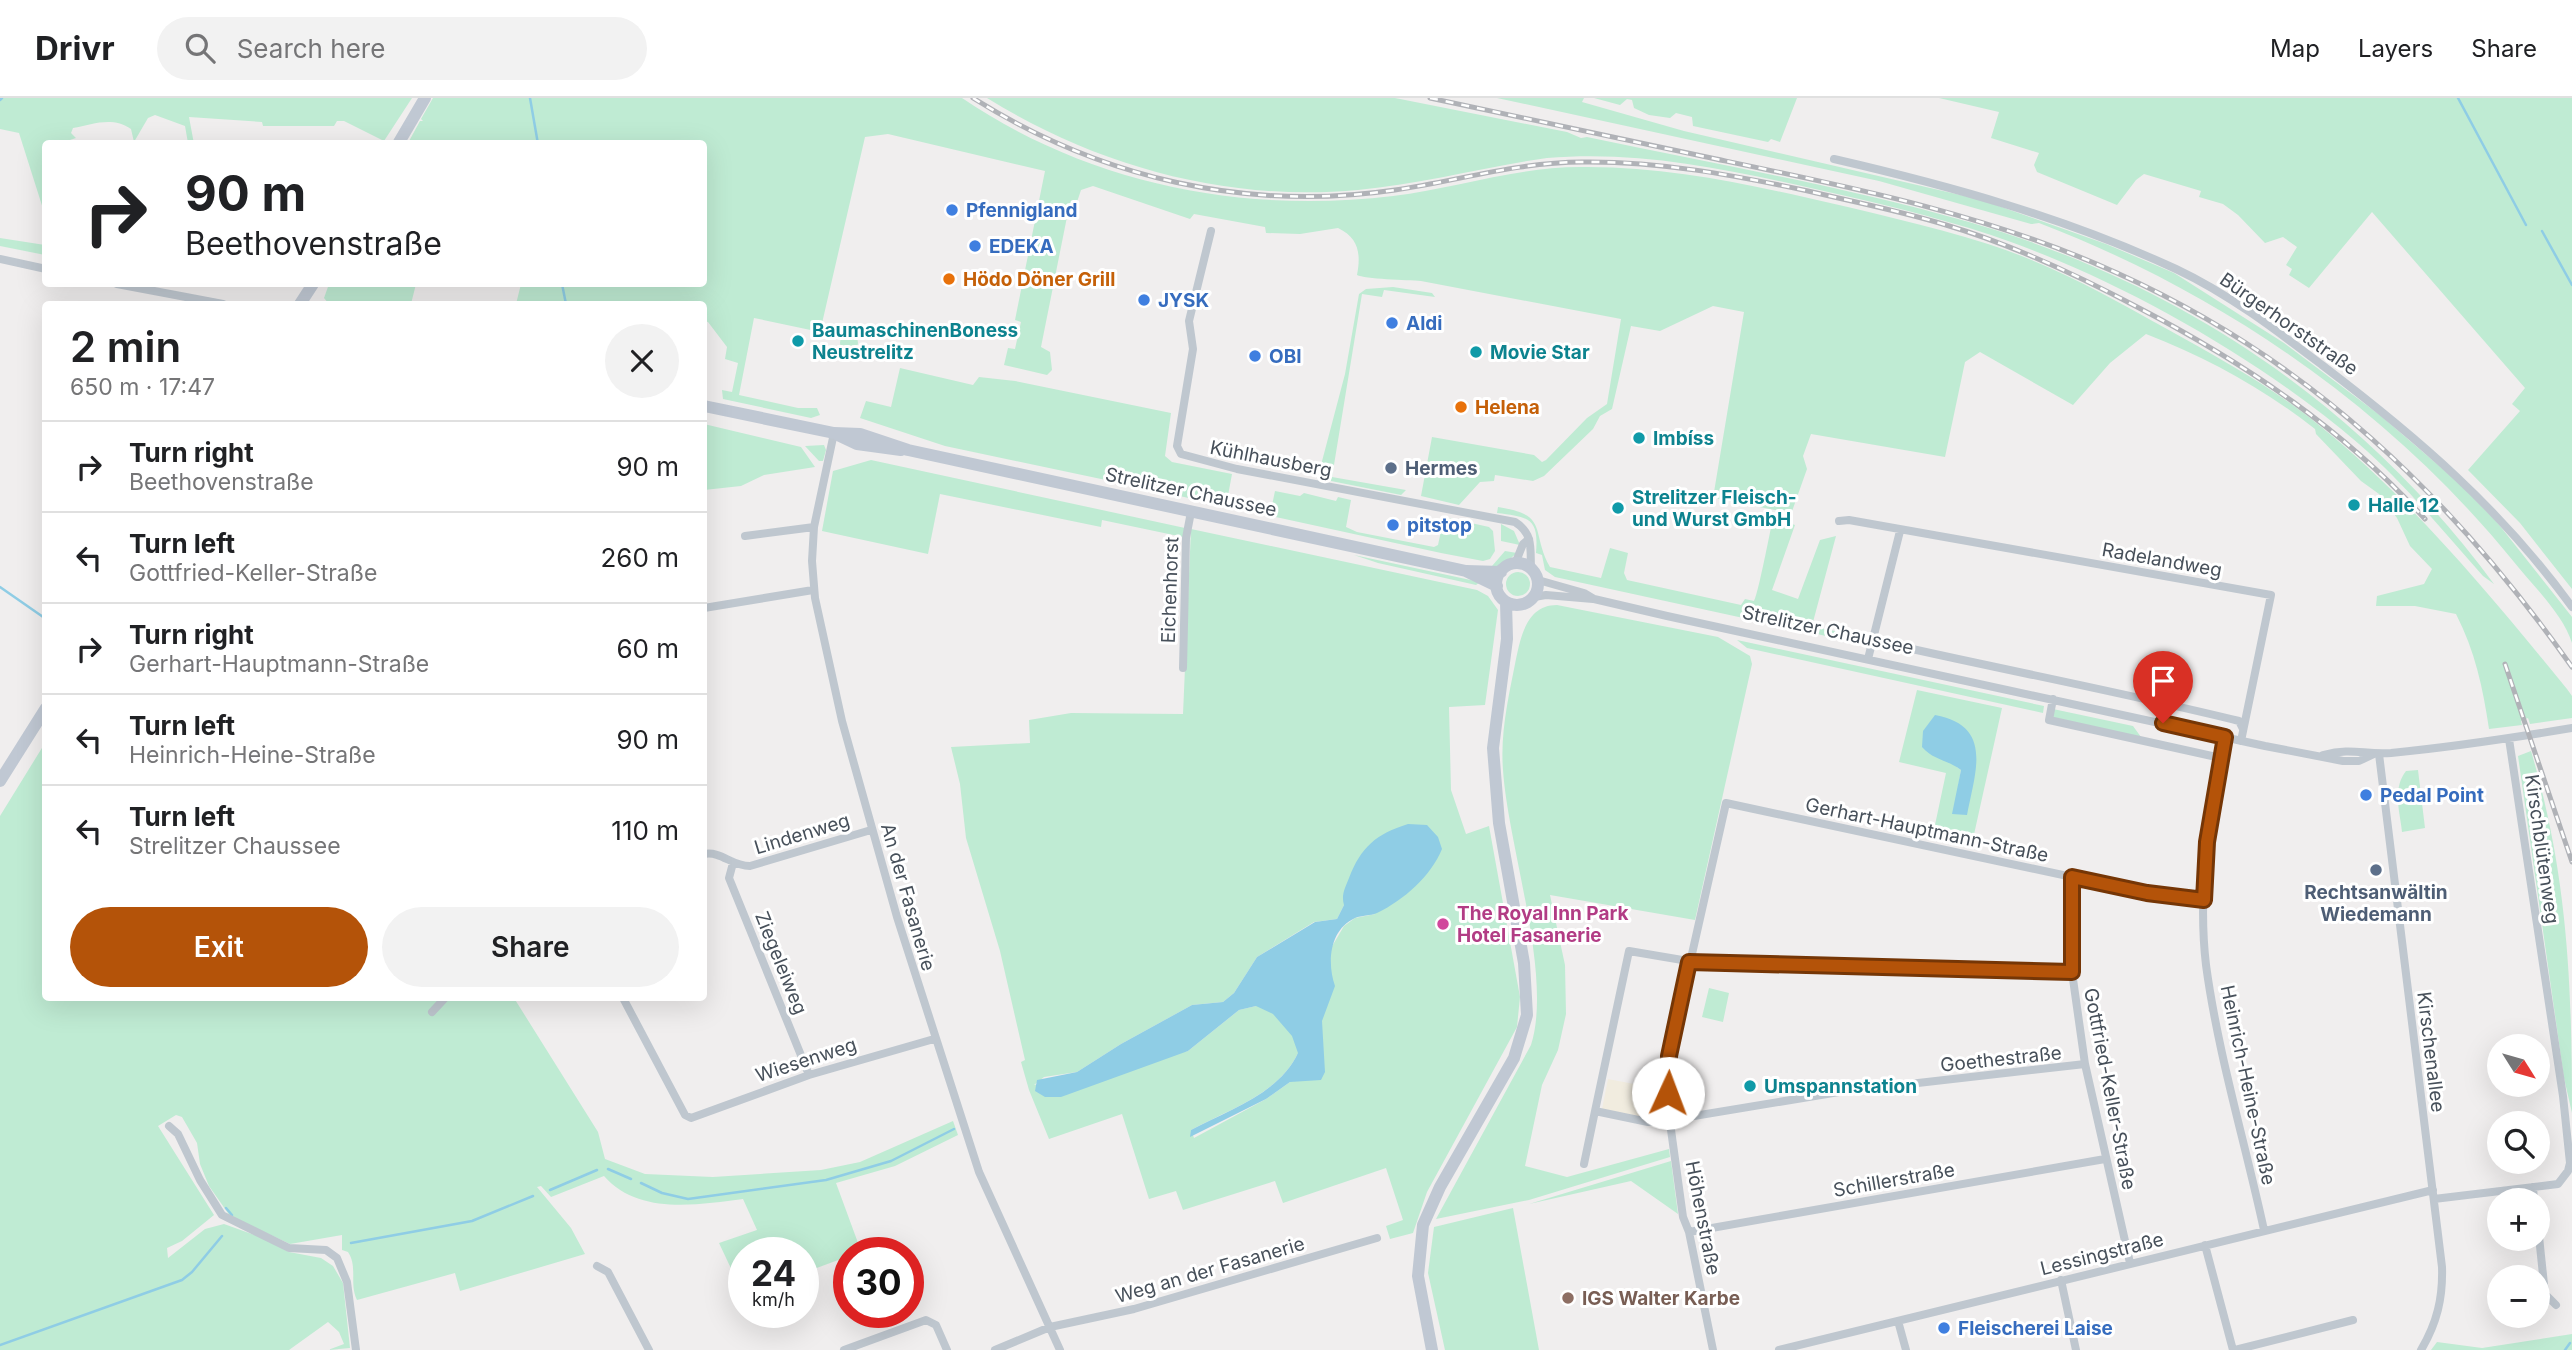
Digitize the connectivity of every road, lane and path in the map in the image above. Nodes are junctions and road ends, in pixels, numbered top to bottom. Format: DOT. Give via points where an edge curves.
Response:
graph roads {
  1 [pos="425,98"];
  2 [pos="400,140"];
  3 [pos="1833,159"];
  4 [pos="1211,231"];
  5 [pos="0,259"];
  6 [pos="42,268"];
  7 [pos="133,287"];
  8 [pos="207,301"];
  9 [pos="707,407"];
  10 [pos="834,433"];
  11 [pos="1191,512"];
  12 [pos="1839,521"];
  13 [pos="814,527"];
  14 [pos="1900,531"];
  15 [pos="745,536"];
  16 [pos="1529,539"];
  17 [pos="1516,564"];
  18 [pos="1466,571"];
  19 [pos="1501,572"];
  20 [pos="1534,574"];
  21 [pos="1497,586"];
  22 [pos="813,590"];
  23 [pos="1534,597"];
  24 [pos="1594,599"];
  25 [pos="1506,602"];
  26 [pos="1522,604"];
  27 [pos="2572,607"];
  28 [pos="707,608"];
  29 [pos="1507,639"];
  30 [pos="1871,644"];
  31 [pos="1868,659"];
  32 [pos="1184,668"];
  33 [pos="2053,699"];
  34 [pos="42,714"];
  35 [pos="2243,729"];
  36 [pos="2572,729"];
  37 [pos="2225,737"];
  38 [pos="2509,738"];
  39 [pos="2241,741"];
  40 [pos="2376,754"];
  41 [pos="2221,758"];
  42 [pos="0,781"];
  43 [pos="1726,803"];
  44 [pos="871,830"];
  45 [pos="707,853"];
  46 [pos="733,863"];
  47 [pos="2072,877"];
  48 [pos="2204,900"];
  49 [pos="1689,962"];
  50 [pos="2072,972"];
  51 [pos="441,1001"];
  52 [pos="625,1001"];
  53 [pos="432,1012"];
  54 [pos="934,1039"];
  55 [pos="2085,1065"];
  56 [pos="809,1075"];
  57 [pos="1595,1111"];
  58 [pos="1670,1120"];
  59 [pos="169,1126"];
  60 [pos="2105,1159"];
  61 [pos="1584,1164"];
  62 [pos="2533,1187"];
  63 [pos="2433,1194"];
  64 [pos="2264,1230"];
  65 [pos="1689,1232"];
  66 [pos="1377,1238"];
  67 [pos="2205,1245"];
  68 [pos="2541,1251"];
  69 [pos="2130,1263"];
  70 [pos="597,1266"];
  71 [pos="2061,1280"];
  72 [pos="2556,1305"];
  73 [pos="2353,1320"];
  74 [pos="1898,1321"];
  75 [pos="1050,1327"];
  76 [pos="356,1350"];
  77 [pos="649,1350"];
  78 [pos="844,1350"];
  79 [pos="947,1350"];
  80 [pos="995,1350"];
  81 [pos="1060,1350"];
  82 [pos="1432,1350"];
  83 [pos="1713,1350"];
  84 [pos="1779,1350"];
  85 [pos="1906,1350"];
  86 [pos="2076,1350"];
  87 [pos="2234,1350"];
  88 [pos="2421,1350"];
  1 -- 2 [label="main road"];
  3 -- 27 [label="street, Bürgerhorststraße" via="2018,206 2207,285 2287,339 2431,450 2500,518"];
  4 -- 16 [label="street, Kühlhausberg" via="1189,321 1193,349 1177,446 1181,454 1237,469 1508,520 1521,525"];
  5 -- 6 [label="street"];
  7 -- 8 [label="street"];
  9 -- 10 [label="main road, Strelitzer Chaussee"];
  10 -- 11 [label="main road, Strelitzer Chaussee" via="860,434 908,450"];
  10 -- 13 [label="street, An der Fasanerie"];
  11 -- 18 [label="main road, Strelitzer Chaussee"];
  11 -- 32 [label="street, Eichenhorst" via="1186,538"];
  12 -- 14 [label="street, Radelandweg"];
  13 -- 15 [label="street"];
  13 -- 22 [label="street, An der Fasanerie"];
  14 -- 30 [label="street"];
  14 -- 35 [label="street, Radelandweg" via="2271,595"];
  16 -- 17 [label="street"];
  16 -- 20 [label="street"];
  17 -- 19 [label="main road, Strelitzer Chaussee"];
  17 -- 20 [label="main road, Strelitzer Chaussee"];
  18 -- 19 [label="main road, Strelitzer Chaussee"];
  18 -- 21 [label="main road, Strelitzer Chaussee"];
  19 -- 21 [label="main road"];
  20 -- 23 [label="main road"];
  20 -- 24 [label="street, Strelitzer Chaussee"];
  21 -- 25 [label="main road"];
  22 -- 28 [label="street"];
  22 -- 44 [label="street, An der Fasanerie"];
  23 -- 24 [label="street, Strelitzer Chaussee"];
  23 -- 26 [label="main road, Strelitzer Chaussee"];
  24 -- 31 [label="street, Strelitzer Chaussee"];
  25 -- 26 [label="main road"];
  25 -- 29 [label="main road"];
  26 -- 29 [label="main road"];
  29 -- 82 [label="main road" via="1493,748 1499,822 1524,963 1527,1015 1514,1058 1423,1225 1418,1276"];
  30 -- 31 [label="street"];
  30 -- 35 [label="street, Strelitzer Chaussee" via="2158,701 2239,721"];
  31 -- 33 [label="street, Strelitzer Chaussee"];
  33 -- 37 [label="street, Strelitzer Chaussee"];
  33 -- 41 [label="street" via="2049,720"];
  34 -- 42 [label="main road"];
  35 -- 39 [label="street, Radelandweg"];
  36 -- 38 [label="street, Strelitzer Chaussee"];
  37 -- 39 [label="street, Strelitzer Chaussee"];
  37 -- 41 [label="street, Heinrich-Heine-Straße"];
  38 -- 40 [label="street, Strelitzer Chaussee"];
  38 -- 62 [label="street, Kirschblütenweg" via="2570,1163 2558,1184"];
  39 -- 40 [label="street, Strelitzer Chaussee" via="2350,762"];
  40 -- 63 [label="street, Kirschenallee"];
  41 -- 48 [label="street, Heinrich-Heine-Straße" via="2207,842"];
  43 -- 47 [label="street, Gerhart-Hauptmann-Straße"];
  43 -- 49 [label="street, Höhenstraße"];
  44 -- 46 [label="street, Lindenweg" via="750,866"];
  44 -- 54 [label="street, An der Fasanerie"];
  45 -- 46 [label="street, Lindenweg" via="720,853"];
  46 -- 56 [label="street, Ziegeleiweg" via="729,878"];
  47 -- 48 [label="street, Gerhart-Hauptmann-Straße"];
  47 -- 50 [label="street, Gottfried-Keller-Straße"];
  48 -- 64 [label="street, Heinrich-Heine-Straße" via="2206,962 2216,1027"];
  49 -- 50 [label="street"];
  49 -- 57 [label="street" via="1629,951"];
  49 -- 58 [label="street, Höhenstraße" via="1669,1056"];
  50 -- 55 [label="street, Gottfried-Keller-Straße"];
  51 -- 53 [label="street"];
  52 -- 56 [label="street, Wiesenweg" via="685,1115 691,1118"];
  54 -- 56 [label="street, Wiesenweg"];
  54 -- 75 [label="street, An der Fasanerie" via="984,1183"];
  55 -- 58 [label="street, Goethestraße" via="1839,1092"];
  55 -- 60 [label="street, Gottfried-Keller-Straße"];
  57 -- 58 [label="street, Goethestraße" via="1648,1122"];
  57 -- 61 [label="street"];
  58 -- 65 [label="street, Höhenstraße"];
  59 -- 76 [label="street" via="178,1134 222,1215 289,1248 326,1250 337,1258 347,1282"];
  60 -- 65 [label="street, Schillerstraße"];
  60 -- 69 [label="street, Gottfried-Keller-Straße"];
  62 -- 63 [label="street, Kirschblütenweg"];
  63 -- 64 [label="street, Lessingstraße"];
  63 -- 88 [label="street, Kirschenallee" via="2443,1283 2436,1321"];
  64 -- 67 [label="street, Lessingstraße"];
  65 -- 83 [label="street, Höhenstraße"];
  66 -- 75 [label="street, Weg an der Fasanerie" via="1134,1309"];
  67 -- 69 [label="street, Lessingstraße"];
  67 -- 87 [label="street"];
  68 -- 72 [label="street" via="2545,1294"];
  69 -- 71 [label="street, Lessingstraße"];
  70 -- 77 [label="street" via="608,1272"];
  71 -- 74 [label="street, Lessingstraße"];
  71 -- 86 [label="street"];
  73 -- 87 [label="street"];
  74 -- 84 [label="street, Lessingstraße"];
  74 -- 85 [label="street"];
  75 -- 80 [label="street, Weg an der Fasanerie"];
  75 -- 81 [label="street, An der Fasanerie"];
  78 -- 79 [label="street" via="930,1320"];
}
